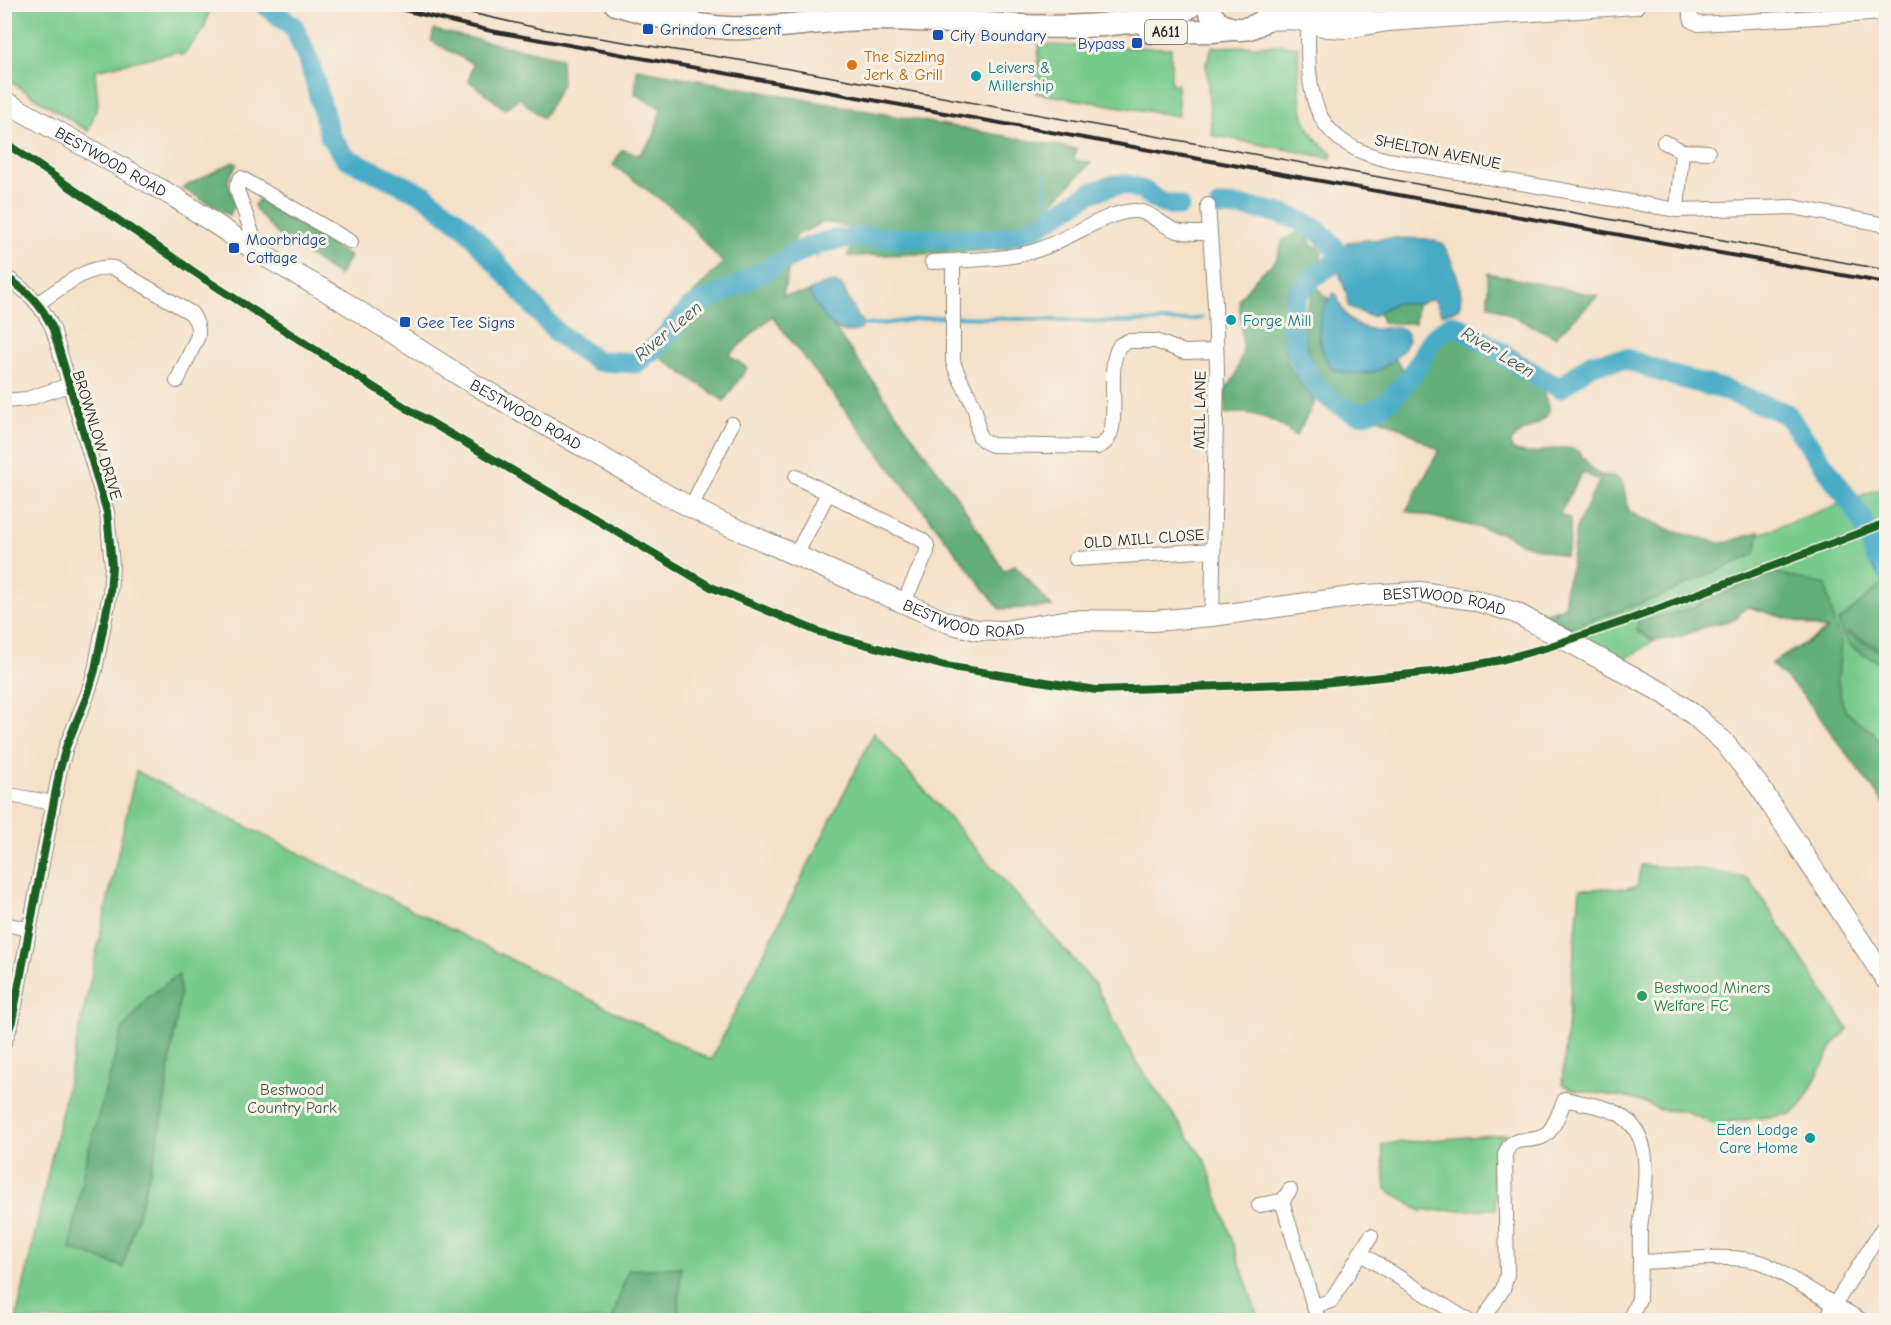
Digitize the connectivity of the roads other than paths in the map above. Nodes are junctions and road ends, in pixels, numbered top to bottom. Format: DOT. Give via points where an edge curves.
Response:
graph roads {
  1 [pos="616,4"];
  2 [pos="1193,4"];
  3 [pos="1208,4"];
  4 [pos="1635,4"];
  5 [pos="1688,4"];
  6 [pos="658,10"];
  7 [pos="1309,10"];
  8 [pos="863,12"];
  9 [pos="1270,12"];
  10 [pos="1887,13"];
  11 [pos="1101,26"];
  12 [pos="1231,29"];
  13 [pos="4,101"];
  14 [pos="1664,142"];
  15 [pos="1682,152"];
  16 [pos="1708,152"];
  17 [pos="1208,205"];
  18 [pos="1677,210"];
  19 [pos="1887,225"];
  20 [pos="1210,233"];
  21 [pos="344,241"];
  22 [pos="259,253"];
  23 [pos="932,261"];
  24 [pos="954,261"];
  25 [pos="4,276"];
  26 [pos="39,303"];
  27 [pos="1216,351"];
  28 [pos="169,362"];
  29 [pos="69,385"];
  30 [pos="4,401"];
  31 [pos="732,424"];
  32 [pos="796,477"];
  33 [pos="828,493"];
  34 [pos="691,507"];
  35 [pos="1214,550"];
  36 [pos="796,555"];
  37 [pos="1076,558"];
  38 [pos="903,604"];
  39 [pos="1212,616"];
  40 [pos="4,794"];
  41 [pos="53,803"];
  42 [pos="4,924"];
  43 [pos="29,929"];
  44 [pos="1887,980"];
  45 [pos="4,1043"];
  46 [pos="1259,1204"];
  47 [pos="1887,1222"];
  48 [pos="1371,1236"];
  49 [pos="1360,1253"];
  50 [pos="1640,1262"];
  51 [pos="1835,1305"];
  52 [pos="1314,1306"];
  53 [pos="1318,1320"];
  54 [pos="1467,1320"];
  55 [pos="1484,1320"];
  56 [pos="1629,1320"];
  57 [pos="1825,1320"];
  58 [pos="1861,1320"];
  1 -- 6 [label="main road, A611"];
  2 -- 11 [label="main road, A611" via="1173,18"];
  3 -- 12 [label="main road, A611" via="1218,22"];
  4 -- 7 [label="main road" via="1337,28"];
  5 -- 10 [label="street" via="1692,21 1699,24"];
  6 -- 8 [label="main road, A611" via="727,28 776,27"];
  7 -- 9 [label="main road" via="1286,18"];
  7 -- 18 [label="street, SHELTON AVENUE" via="1309,78 1315,108 1338,138 1360,152"];
  8 -- 11 [label="main road, A611" via="1041,27"];
  9 -- 12 [label="main road, A611" via="1249,29"];
  11 -- 12 [label="main road, A611" via="1153,33"];
  13 -- 22 [label="main road, BESTWOOD ROAD" via="176,198"];
  14 -- 15 [label="street"];
  15 -- 16 [label="street"];
  15 -- 18 [label="street"];
  17 -- 20 [label="street, MILL LANE"];
  18 -- 19 [label="street, SHELTON AVENUE" via="1793,207"];
  20 -- 24 [label="street" via="1176,231 1145,213 1131,211 1038,250"];
  20 -- 27 [label="street, MILL LANE"];
  21 -- 22 [label="street" via="241,178 237,190"];
  22 -- 34 [label="main road, BESTWOOD ROAD" via="333,294 558,434"];
  23 -- 24 [label="street"];
  24 -- 27 [label="street" via="953,361 974,407 980,437 992,445 1102,446 1112,432 1114,360 1120,345 1156,341 1184,352"];
  25 -- 26 [label="street, BROWNLOW DRIVE"];
  26 -- 28 [label="street" via="90,270 114,268 196,319 198,336 180,374"];
  26 -- 29 [label="street, BROWNLOW DRIVE" via="53,329"];
  27 -- 35 [label="street, MILL LANE"];
  29 -- 30 [label="street" via="27,399"];
  29 -- 41 [label="street, BROWNLOW DRIVE" via="107,512 112,566 95,670 66,747"];
  31 -- 34 [label="street"];
  32 -- 33 [label="street"];
  33 -- 36 [label="street"];
  33 -- 38 [label="street" via="927,545"];
  34 -- 36 [label="main road, BESTWOOD ROAD"];
  35 -- 37 [label="street, OLD MILL CLOSE"];
  35 -- 39 [label="street, MILL LANE"];
  36 -- 38 [label="main road, BESTWOOD ROAD"];
  38 -- 39 [label="main road, BESTWOOD ROAD" via="949,623 993,631 1070,620 1153,621"];
  39 -- 44 [label="main road, BESTWOOD ROAD" via="1365,595 1420,592 1491,604 1543,626 1665,694 1724,742 1759,786"];
  40 -- 41 [label="street"];
  41 -- 43 [label="street, BROWNLOW DRIVE"];
  42 -- 43 [label="street"];
  43 -- 45 [label="street, BROWNLOW DRIVE" via="12,1021"];
  46 -- 52 [label="street" via="1286,1196"];
  47 -- 51 [label="street"];
  48 -- 49 [label="street"];
  49 -- 52 [label="street" via="1331,1301"];
  49 -- 54 [label="street"];
  50 -- 51 [label="street" via="1750,1259 1766,1264"];
  50 -- 55 [label="street" via="1646,1180 1641,1140 1620,1115 1565,1099 1550,1131 1516,1141 1507,1148 1508,1275"];
  50 -- 56 [label="street" via="1639,1299"];
  51 -- 57 [label="street"];
  51 -- 58 [label="street"];
  52 -- 53 [label="street"];
}
